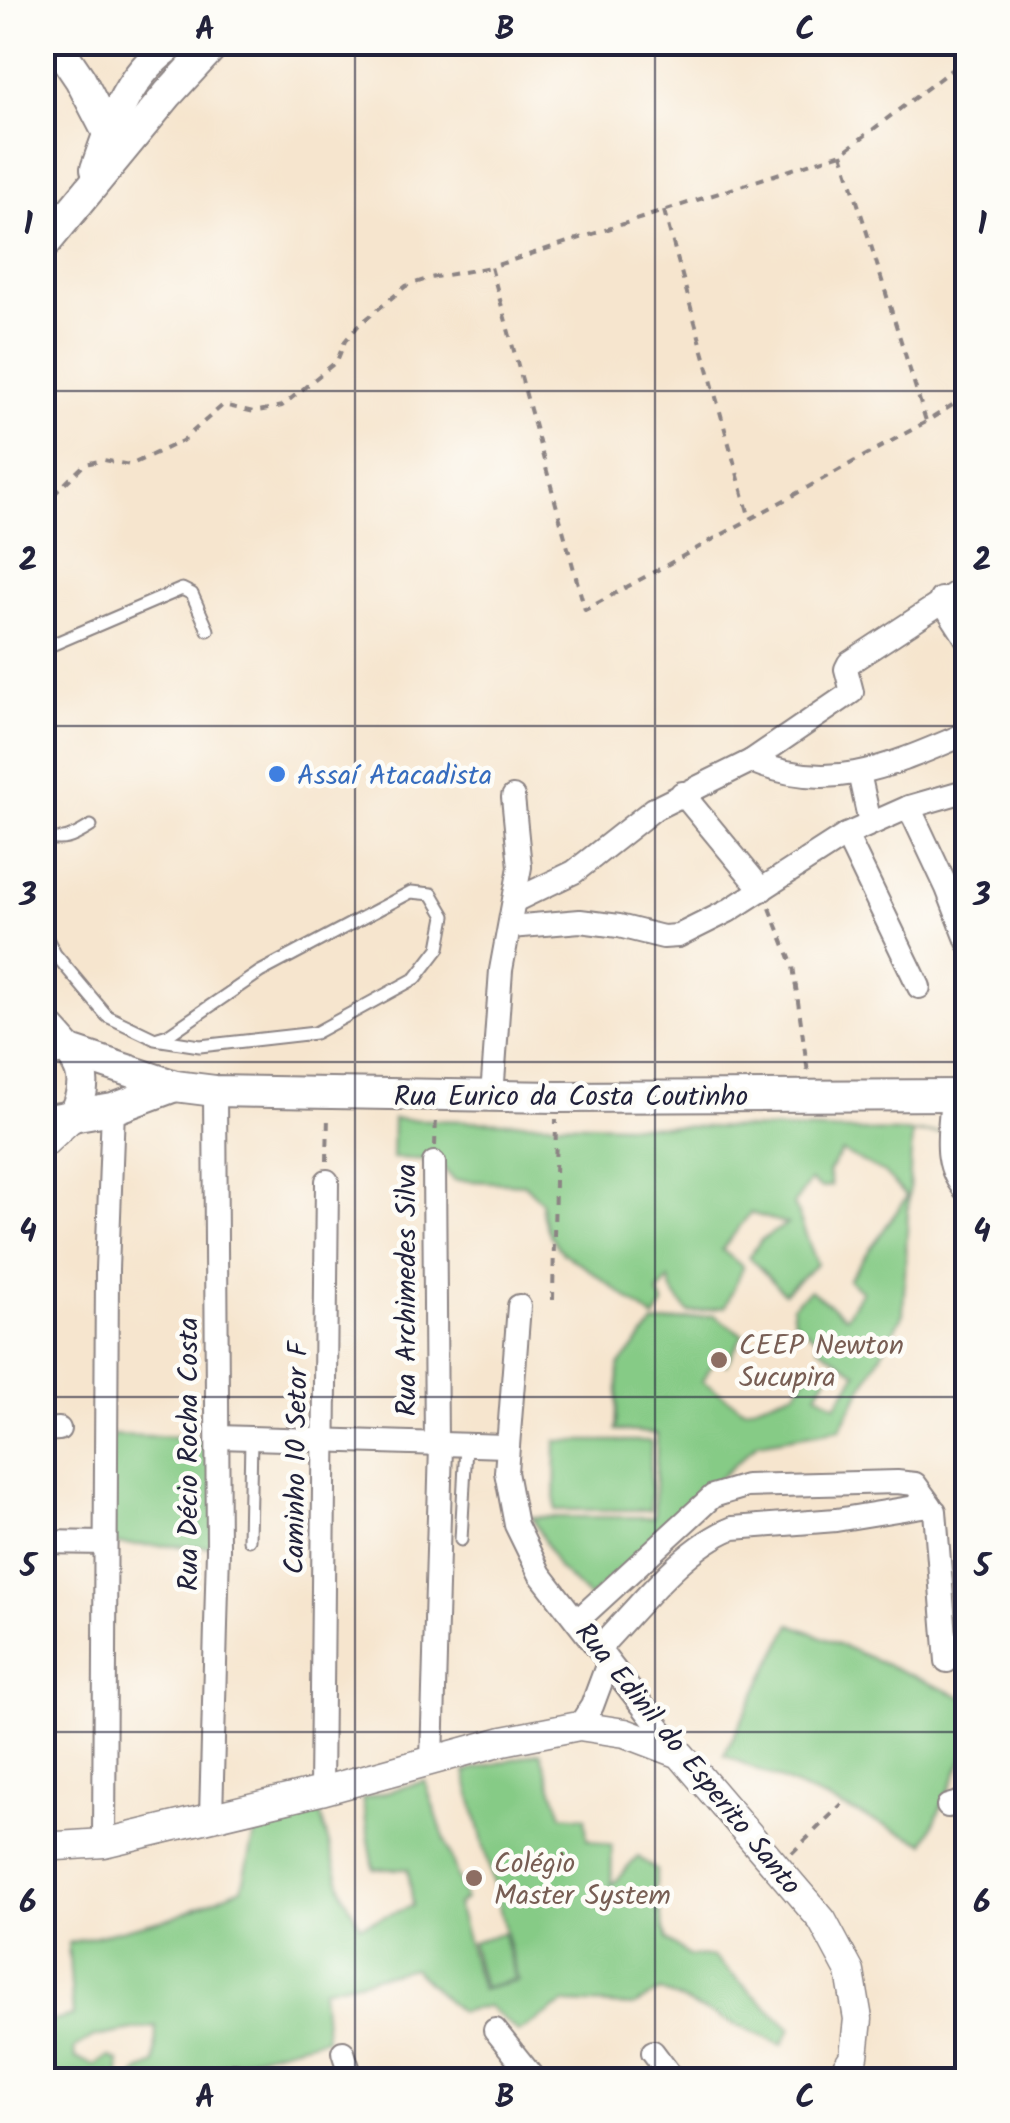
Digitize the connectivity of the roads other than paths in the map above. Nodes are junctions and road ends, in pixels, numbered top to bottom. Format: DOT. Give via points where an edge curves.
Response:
graph roads {
  1 [pos="55,42"];
  2 [pos="176,42"];
  3 [pos="216,42"];
  4 [pos="117,139"];
  5 [pos="42,247"];
  6 [pos="968,585"];
  7 [pos="941,599"];
  8 [pos="208,630"];
  9 [pos="965,633"];
  10 [pos="42,649"];
  11 [pos="968,732"];
  12 [pos="751,760"];
  13 [pos="859,773"];
  14 [pos="968,790"];
  15 [pos="682,794"];
  16 [pos="513,797"];
  17 [pos="909,807"];
  18 [pos="870,823"];
  19 [pos="91,826"];
  20 [pos="42,835"];
  21 [pos="846,835"];
  22 [pos="762,890"];
  23 [pos="514,900"];
  24 [pos="510,927"];
  25 [pos="42,929"];
  26 [pos="968,942"];
  27 [pos="919,987"];
  28 [pos="42,1020"];
  29 [pos="156,1039"];
  30 [pos="56,1048"];
  31 [pos="175,1086"];
  32 [pos="216,1091"];
  33 [pos="960,1095"];
  34 [pos="492,1096"];
  35 [pos="113,1109"];
  36 [pos="57,1119"];
  37 [pos="42,1145"];
  38 [pos="434,1163"];
  39 [pos="327,1180"];
  40 [pos="968,1192"];
  41 [pos="518,1306"];
  42 [pos="218,1436"];
  43 [pos="250,1438"];
  44 [pos="325,1440"];
  45 [pos="438,1446"];
  46 [pos="466,1446"];
  47 [pos="506,1446"];
  48 [pos="931,1506"];
  49 [pos="249,1540"];
  50 [pos="461,1540"];
  51 [pos="42,1542"];
  52 [pos="105,1543"];
  53 [pos="576,1621"];
  54 [pos="604,1656"];
  55 [pos="947,1661"];
  56 [pos="579,1726"];
  57 [pos="680,1754"];
  58 [pos="432,1760"];
  59 [pos="322,1791"];
  60 [pos="211,1817"];
  61 [pos="104,1843"];
  62 [pos="42,1848"];
  63 [pos="496,2030"];
  64 [pos="344,2052"];
  65 [pos="653,2052"];
  66 [pos="846,2078"];
  67 [pos="352,2080"];
  68 [pos="535,2080"];
  69 [pos="674,2080"];
  1 -- 4 [label="main road"];
  2 -- 4 [label="main road" via="159,53 118,105"];
  3 -- 4 [label="main road"];
  4 -- 5 [label="main road" via="88,191"];
  6 -- 7 [label="street"];
  7 -- 9 [label="street"];
  7 -- 12 [label="street" via="848,663 852,692"];
  8 -- 10 [label="lane" via="192,594 182,589"];
  11 -- 13 [label="street"];
  12 -- 13 [label="street" via="794,776"];
  12 -- 15 [label="street"];
  13 -- 18 [label="street"];
  14 -- 17 [label="street"];
  15 -- 22 [label="street"];
  15 -- 23 [label="street" via="574,872"];
  16 -- 23 [label="street" via="521,851"];
  17 -- 18 [label="street"];
  17 -- 26 [label="street"];
  18 -- 21 [label="street"];
  19 -- 20 [label="lane" via="57,842"];
  21 -- 22 [label="street"];
  21 -- 27 [label="street"];
  22 -- 24 [label="street" via="678,936 580,921"];
  23 -- 24 [label="street"];
  24 -- 34 [label="street"];
  25 -- 29 [label="lane" via="54,954 107,1016"];
  28 -- 30 [label="main road"];
  29 -- 29 [label="lane" via="200,1046 315,1033 416,978 439,948 445,916 432,894 411,892 260,972"];
  30 -- 31 [label="main road, Rua Eurico da Costa Coutinho"];
  30 -- 36 [label="main road" via="82,1067 84,1084 81,1101"];
  31 -- 32 [label="main road, Rua Eurico da Costa Coutinho"];
  31 -- 35 [label="main road, Rua Eurico da Costa Coutinho"];
  32 -- 34 [label="main road, Rua Eurico da Costa Coutinho"];
  32 -- 42 [label="street, Rua Décio Rocha Costa"];
  33 -- 34 [label="main road, Rua Eurico da Costa Coutinho"];
  33 -- 40 [label="street" via="948,1162"];
  35 -- 36 [label="main road, Rua Eurico da Costa Coutinho"];
  35 -- 52 [label="street"];
  36 -- 37 [label="street"];
  38 -- 45 [label="street, Rua Archimedes Silva"];
  39 -- 44 [label="street, Caminho 10 Setor F"];
  41 -- 47 [label="street, Rua Edinil do Esperito Santo"];
  42 -- 43 [label="street, Rua Archimedes Silva"];
  42 -- 60 [label="street, Rua Décio Rocha Costa"];
  43 -- 44 [label="street, Rua Archimedes Silva"];
  43 -- 49 [label="lane"];
  44 -- 45 [label="street, Rua Archimedes Silva"];
  44 -- 59 [label="street, Caminho 10 Setor F"];
  45 -- 46 [label="street"];
  45 -- 58 [label="street, Rua Archimedes Silva"];
  46 -- 47 [label="street"];
  46 -- 50 [label="lane"];
  47 -- 53 [label="street, Rua Edinil do Esperito Santo" via="516,1525 540,1574"];
  48 -- 53 [label="street" via="915,1484 897,1482 728,1490"];
  48 -- 54 [label="street" via="718,1534 694,1550"];
  48 -- 55 [label="street"];
  51 -- 52 [label="street"];
  52 -- 61 [label="street"];
  53 -- 54 [label="street, Rua Edinil do Esperito Santo"];
  54 -- 56 [label="street" via="592,1706"];
  54 -- 57 [label="street, Rua Edinil do Esperito Santo"];
  56 -- 57 [label="street" via="625,1733"];
  56 -- 58 [label="street"];
  57 -- 66 [label="street, Rua Edinil do Esperito Santo" via="822,1920 850,1972 858,2019"];
  58 -- 59 [label="street"];
  59 -- 60 [label="street"];
  60 -- 61 [label="street"];
  61 -- 62 [label="street"];
  63 -- 68 [label="street"];
  64 -- 67 [label="street"];
  65 -- 69 [label="street"];
}
